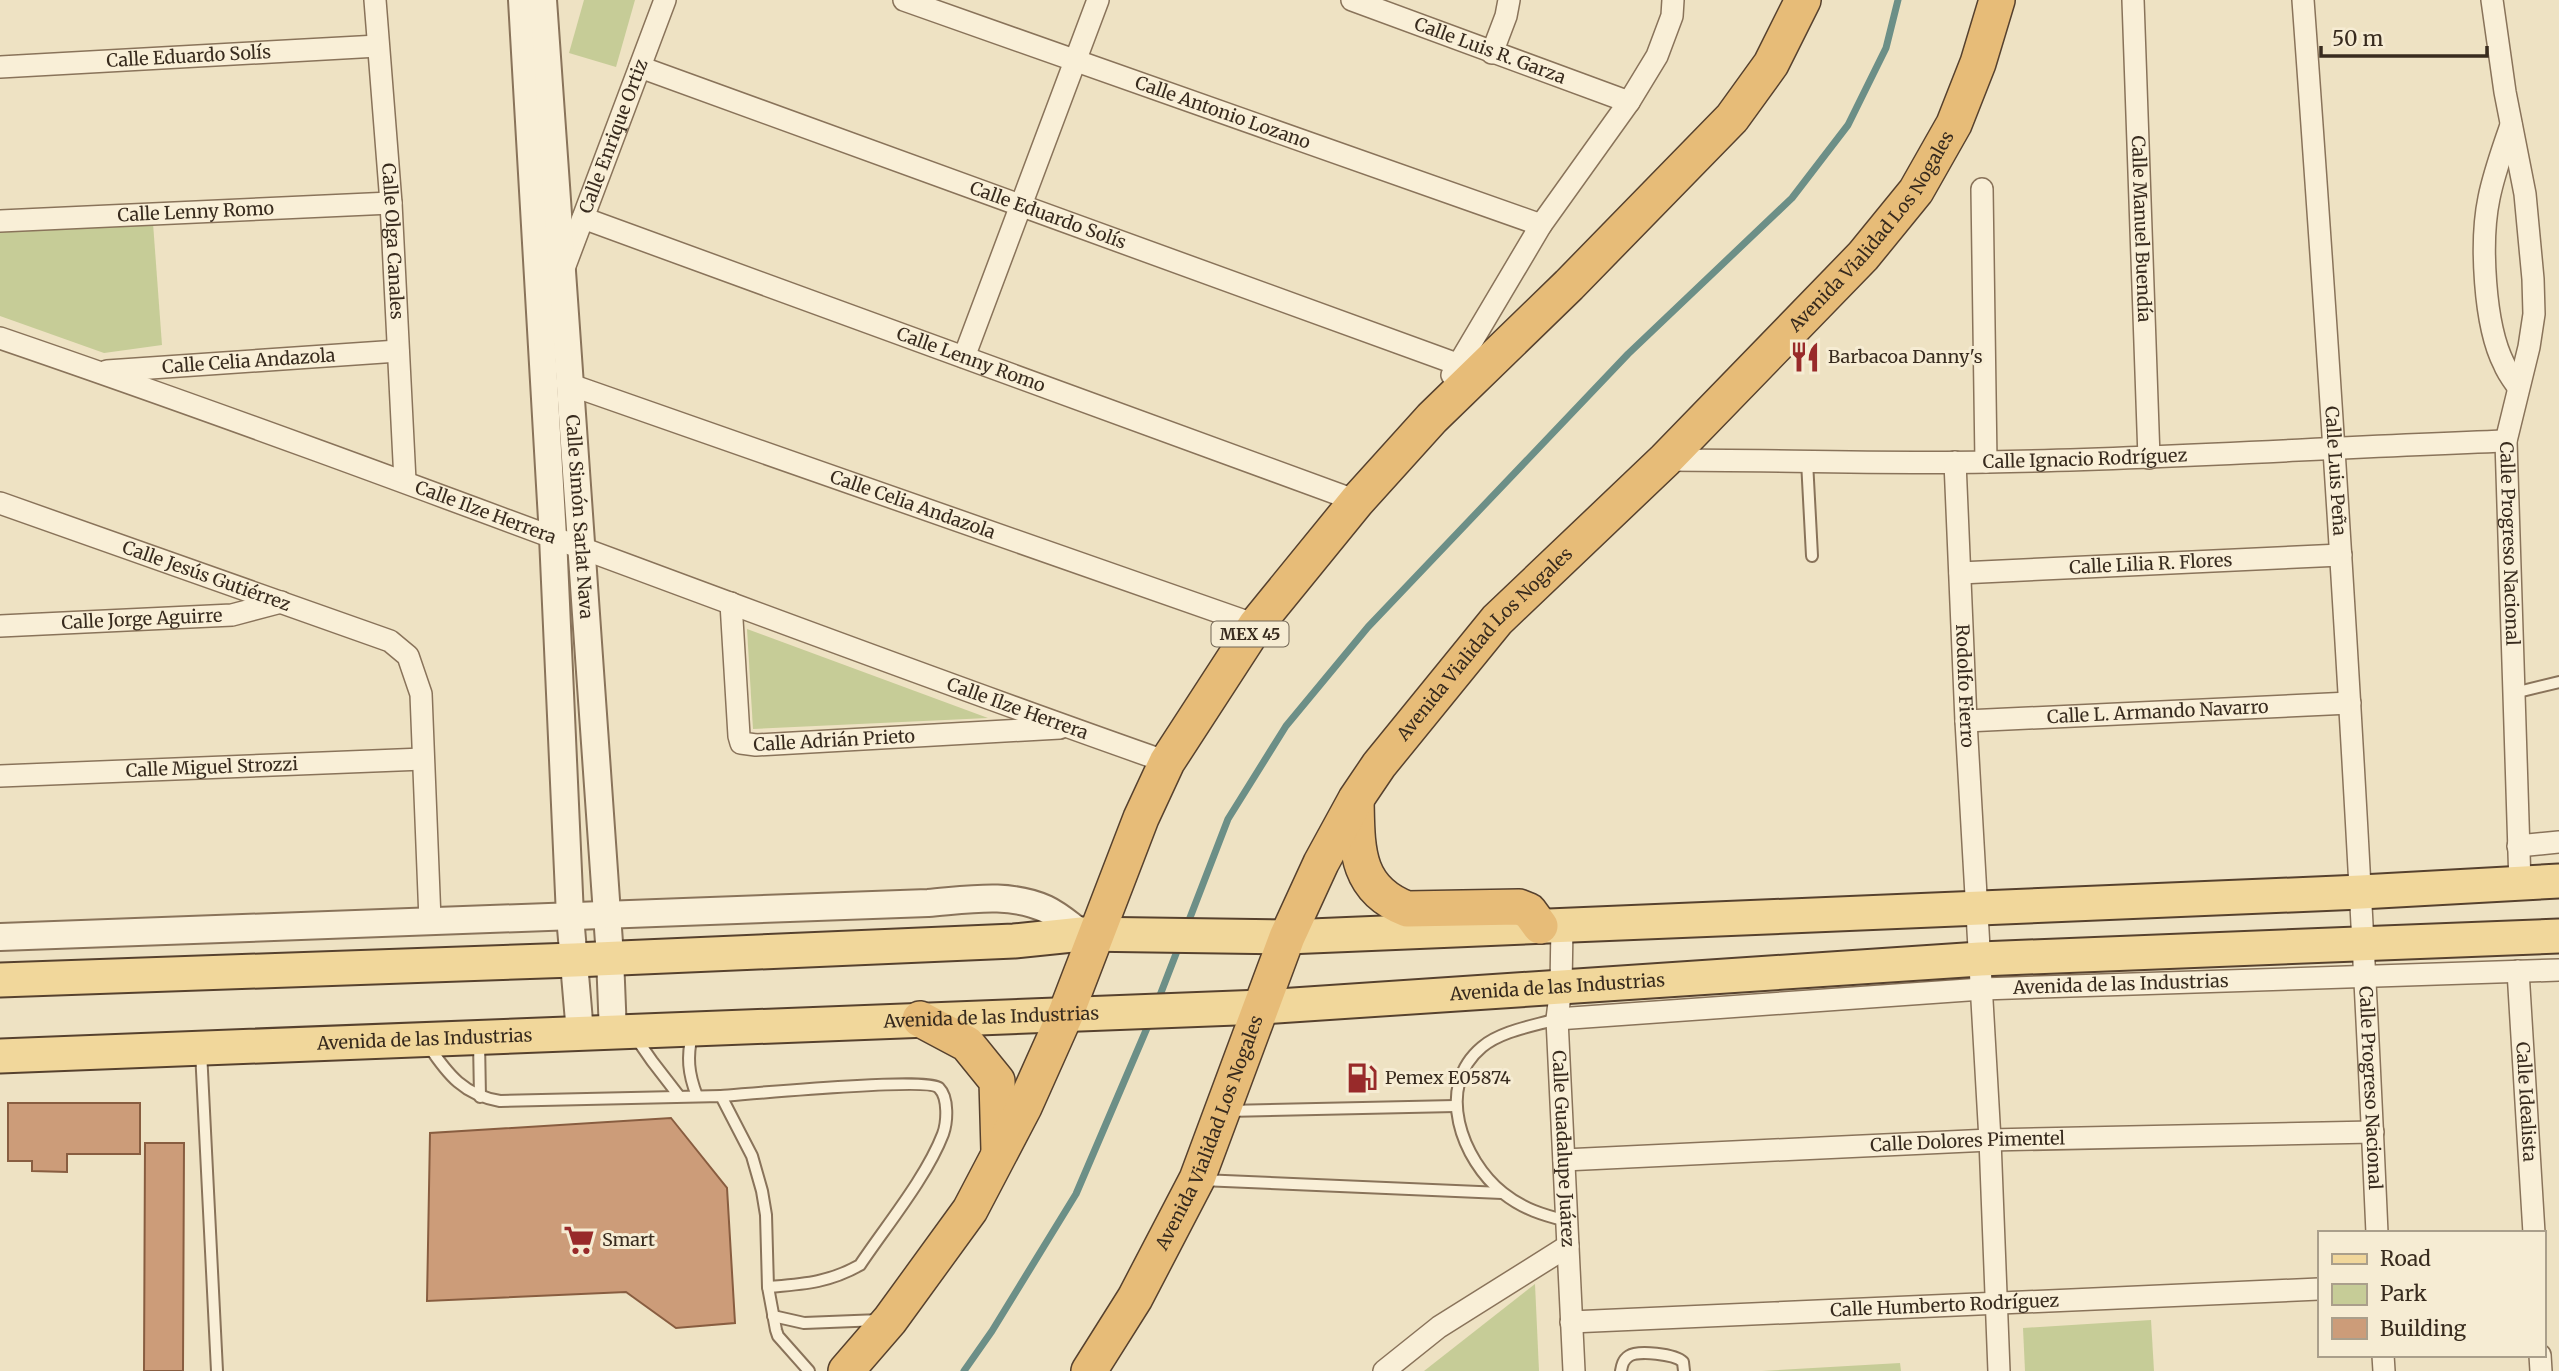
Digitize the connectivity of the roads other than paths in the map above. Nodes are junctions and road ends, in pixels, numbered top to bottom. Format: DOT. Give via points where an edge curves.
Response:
graph roads {
  1 [pos="375,0"];
  2 [pos="522,0"];
  3 [pos="543,0"];
  4 [pos="665,0"];
  5 [pos="904,0"];
  6 [pos="1098,0"];
  7 [pos="1352,0"];
  8 [pos="1509,0"];
  9 [pos="1673,0"];
  10 [pos="1997,0"];
  11 [pos="2133,0"];
  12 [pos="2303,0"];
  13 [pos="2492,0"];
  14 [pos="1799,5"];
  15 [pos="378,46"];
  16 [pos="1492,53"];
  17 [pos="1076,61"];
  18 [pos="0,67"];
  19 [pos="640,68"];
  20 [pos="1629,102"];
  21 [pos="2512,123"];
  22 [pos="1982,189"];
  23 [pos="391,203"];
  24 [pos="1021,206"];
  25 [pos="583,218"];
  26 [pos="0,221"];
  27 [pos="1541,225"];
  28 [pos="562,274"];
  29 [pos="0,338"];
  30 [pos="398,351"];
  31 [pos="964,357"];
  32 [pos="1457,364"];
  33 [pos="97,371"];
  34 [pos="571,385"];
  35 [pos="2518,387"];
  36 [pos="1432,418"];
  37 [pos="2506,441"];
  38 [pos="2336,447"];
  39 [pos="2149,458"];
  40 [pos="1665,460"];
  41 [pos="1807,461"];
  42 [pos="1955,462"];
  43 [pos="1986,462"];
  44 [pos="405,481"];
  45 [pos="1357,501"];
  46 [pos="0,503"];
  47 [pos="553,537"];
  48 [pos="582,550"];
  49 [pos="2341,555"];
  50 [pos="1812,556"];
  51 [pos="1960,573"];
  52 [pos="281,602"];
  53 [pos="731,603"];
  54 [pos="1256,625"];
  55 [pos="0,626"];
  56 [pos="2559,682"];
  57 [pos="2514,693"];
  58 [pos="2350,703"];
  59 [pos="1966,722"];
  60 [pos="1069,728"];
  61 [pos="423,759"];
  62 [pos="1167,762"];
  63 [pos="0,776"];
  64 [pos="1356,799"];
  65 [pos="2559,842"];
  66 [pos="2518,846"];
  67 [pos="2559,881"];
  68 [pos="2520,884"];
  69 [pos="2361,892"];
  70 [pos="1977,908"];
  71 [pos="607,914"];
  72 [pos="570,916"];
  73 [pos="430,920"];
  74 [pos="1551,925"];
  75 [pos="1089,934"];
  76 [pos="2559,936"];
  77 [pos="0,937"];
  78 [pos="1287,937"];
  79 [pos="610,957"];
  80 [pos="574,960"];
  81 [pos="2365,960"];
  82 [pos="2559,970"];
  83 [pos="2518,971"];
  84 [pos="1981,974"];
  85 [pos="0,980"];
  86 [pos="1559,1003"];
  87 [pos="1262,1007"];
  88 [pos="1066,1013"];
  89 [pos="920,1019"];
  90 [pos="693,1030"];
  91 [pos="623,1032"];
  92 [pos="580,1033"];
  93 [pos="478,1037"];
  94 [pos="424,1040"];
  95 [pos="201,1049"];
  96 [pos="0,1056"];
  97 [pos="679,1096"];
  98 [pos="696,1096"];
  99 [pos="721,1096"];
  100 [pos="480,1097"];
  101 [pos="1455,1106"];
  102 [pos="1223,1111"];
  103 [pos="2373,1132"];
  104 [pos="1990,1139"];
  105 [pos="999,1155"];
  106 [pos="1564,1160"];
  107 [pos="1197,1179"];
  108 [pos="1502,1192"];
  109 [pos="1567,1222"];
  110 [pos="2377,1231"];
  111 [pos="2534,1231"];
  112 [pos="1568,1246"];
  113 [pos="768,1287"];
  114 [pos="2318,1289"];
  115 [pos="1995,1305"];
  116 [pos="773,1316"];
  117 [pos="890,1320"];
  118 [pos="1571,1322"];
  119 [pos="217,1371"];
  120 [pos="809,1371"];
  121 [pos="846,1371"];
  122 [pos="1089,1371"];
  123 [pos="1384,1371"];
  124 [pos="1574,1371"];
  125 [pos="1621,1371"];
  126 [pos="1684,1371"];
  127 [pos="1999,1371"];
  1 -- 15 [label="street, Calle Olga Canales"];
  2 -- 47 [label="street, Calle Simón Sarlat Nava"];
  3 -- 28 [label="street, Calle Simón Sarlat Nava"];
  4 -- 19 [label="street, Calle Enrique Ortiz"];
  5 -- 17 [label="street, Calle Antonio Lozano"];
  6 -- 17 [label="street"];
  7 -- 16 [label="street, Calle Luis R. Garza"];
  8 -- 16 [label="street"];
  9 -- 20 [label="street" via="1657,56"];
  10 -- 40 [label="highway, Avenida Vialidad Los Nogales" via="1954,124 1916,191 1863,256"];
  11 -- 39 [label="street, Calle Manuel Buendía"];
  12 -- 38 [label="street, Calle Luis Peña"];
  13 -- 21 [label="street, Calle Progreso Nacional"];
  14 -- 36 [label="highway, MEX 45" via="1771,64 1732,118"];
  15 -- 18 [label="street, Calle Eduardo Solís"];
  15 -- 23 [label="street, Calle Olga Canales"];
  16 -- 20 [label="street, Calle Luis R. Garza"];
  17 -- 24 [label="street"];
  17 -- 27 [label="street, Calle Antonio Lozano"];
  19 -- 24 [label="street, Calle Eduardo Solís"];
  19 -- 25 [label="street, Calle Enrique Ortiz"];
  20 -- 27 [label="street"];
  21 -- 35 [label="street, Calle Progreso Nacional" via="2529,219 2533,279 2530,336"];
  21 -- 35 [label="street" via="2494,174 2485,238 2488,309 2503,363"];
  22 -- 43 [label="street"];
  23 -- 26 [label="street, Calle Lenny Romo"];
  23 -- 30 [label="street, Calle Olga Canales"];
  24 -- 31 [label="street"];
  24 -- 32 [label="street, Calle Eduardo Solís"];
  25 -- 28 [label="street, Calle Enrique Ortiz"];
  25 -- 31 [label="street, Calle Lenny Romo"];
  27 -- 32 [label="street"];
  28 -- 34 [label="street, Calle Simón Sarlat Nava"];
  29 -- 33 [label="street, Calle Ilze Herrera"];
  30 -- 33 [label="street, Calle Celia Andazola"];
  30 -- 44 [label="street, Calle Olga Canales"];
  31 -- 45 [label="street, Calle Lenny Romo"];
  32 -- 36 [label="street"];
  33 -- 44 [label="street, Calle Ilze Herrera"];
  34 -- 48 [label="street, Calle Simón Sarlat Nava"];
  34 -- 54 [label="street, Calle Celia Andazola"];
  35 -- 37 [label="street, Calle Progreso Nacional"];
  36 -- 45 [label="highway, MEX 45"];
  37 -- 38 [label="street, Calle Ignacio Rodríguez"];
  37 -- 57 [label="street, Calle Progreso Nacional"];
  38 -- 39 [label="street, Calle Ignacio Rodríguez"];
  38 -- 49 [label="street, Calle Luis Peña"];
  39 -- 43 [label="street, Calle Ignacio Rodríguez"];
  40 -- 41 [label="street, Calle Ignacio Rodríguez"];
  40 -- 64 [label="highway, Avenida Vialidad Los Nogales" via="1497,620"];
  41 -- 42 [label="street, Calle Ignacio Rodríguez"];
  41 -- 50 [label="lane"];
  42 -- 43 [label="street, Calle Ignacio Rodríguez"];
  42 -- 51 [label="street, Rodolfo Fierro"];
  44 -- 47 [label="street, Calle Ilze Herrera"];
  45 -- 54 [label="highway, MEX 45"];
  46 -- 52 [label="street, Calle Jesús Gutiérrez"];
  47 -- 48 [label="street, Calle Ilze Herrera"];
  47 -- 72 [label="street, Calle Simón Sarlat Nava"];
  48 -- 53 [label="street, Calle Ilze Herrera"];
  48 -- 71 [label="street, Calle Simón Sarlat Nava"];
  49 -- 51 [label="street, Calle Lilia R. Flores"];
  49 -- 58 [label="street, Calle Luis Peña"];
  51 -- 59 [label="street, Rodolfo Fierro"];
  52 -- 55 [label="street, Calle Jorge Aguirre" via="232,615"];
  52 -- 61 [label="street, Calle Jesús Gutiérrez" via="390,641 408,656 421,694"];
  53 -- 60 [label="street, Calle Ilze Herrera"];
  53 -- 60 [label="street, Calle Adrián Prieto" via="741,743"];
  54 -- 62 [label="highway, MEX 45"];
  56 -- 57 [label="lane"];
  57 -- 66 [label="street, Calle Progreso Nacional"];
  58 -- 59 [label="street, Calle L. Armando Navarro"];
  58 -- 69 [label="street, Calle Luis Peña"];
  59 -- 70 [label="street, Rodolfo Fierro"];
  60 -- 62 [label="street, Calle Ilze Herrera"];
  61 -- 63 [label="street, Calle Miguel Strozzi"];
  61 -- 73 [label="street"];
  62 -- 75 [label="highway, MEX 45"];
  64 -- 74 [label="highway" via="1357,849 1365,873 1375,890 1393,904 1407,909 1519,907"];
  64 -- 78 [label="highway, Avenida Vialidad Los Nogales"];
  65 -- 66 [label="street"];
  66 -- 68 [label="street, Calle Progreso Nacional"];
  67 -- 68 [label="main road"];
  68 -- 69 [label="main road"];
  69 -- 70 [label="main road"];
  69 -- 81 [label="street, Calle Luis Peña"];
  70 -- 74 [label="main road"];
  70 -- 84 [label="street"];
  71 -- 72 [label="street"];
  71 -- 75 [label="street" via="996,898 1047,909"];
  71 -- 79 [label="street, Calle Simón Sarlat Nava"];
  72 -- 73 [label="street"];
  72 -- 80 [label="street, Calle Simón Sarlat Nava"];
  73 -- 77 [label="street"];
  74 -- 78 [label="main road"];
  74 -- 86 [label="street, Calle Guadalupe Juárez"];
  75 -- 78 [label="main road"];
  75 -- 79 [label="main road"];
  75 -- 88 [label="highway, MEX 45"];
  76 -- 81 [label="main road, Avenida de las Industrias"];
  78 -- 87 [label="highway, Avenida Vialidad Los Nogales"];
  79 -- 80 [label="main road"];
  79 -- 91 [label="street, Calle Simón Sarlat Nava"];
  80 -- 85 [label="main road"];
  80 -- 92 [label="street, Calle Simón Sarlat Nava"];
  81 -- 83 [label="street, Avenida de las Industrias"];
  81 -- 84 [label="main road, Avenida de las Industrias"];
  81 -- 103 [label="street, Calle Progreso Nacional"];
  82 -- 83 [label="street, Avenida de las Industrias"];
  83 -- 111 [label="street, Calle Idealista"];
  84 -- 86 [label="main road, Avenida de las Industrias"];
  84 -- 104 [label="street"];
  86 -- 87 [label="main road, Avenida de las Industrias"];
  86 -- 101 [label="lane" via="1483,1046 1462,1074"];
  86 -- 106 [label="street, Calle Guadalupe Juárez"];
  87 -- 88 [label="main road, Avenida de las Industrias"];
  87 -- 102 [label="highway, Avenida Vialidad Los Nogales"];
  88 -- 89 [label="main road, Avenida de las Industrias"];
  88 -- 105 [label="highway, MEX 45"];
  89 -- 90 [label="main road, Avenida de las Industrias"];
  89 -- 105 [label="highway" via="967,1044 998,1081"];
  90 -- 91 [label="main road, Avenida de las Industrias"];
  90 -- 98 [label="lane" via="689,1076"];
  91 -- 92 [label="main road, Avenida de las Industrias"];
  91 -- 97 [label="lane"];
  92 -- 93 [label="main road, Avenida de las Industrias"];
  93 -- 94 [label="main road, Avenida de las Industrias"];
  93 -- 100 [label="lane"];
  94 -- 95 [label="main road, Avenida de las Industrias"];
  94 -- 100 [label="lane" via="460,1084"];
  95 -- 96 [label="main road, Avenida de las Industrias"];
  95 -- 119 [label="lane"];
  97 -- 98 [label="lane"];
  97 -- 100 [label="lane" via="515,1101"];
  98 -- 99 [label="lane"];
  99 -- 113 [label="lane" via="757,1170 766,1214"];
  99 -- 113 [label="lane" via="902,1084 933,1085 943,1095 944,1133 860,1265 816,1283"];
  101 -- 102 [label="lane"];
  101 -- 108 [label="lane" via="1465,1144"];
  102 -- 107 [label="highway, Avenida Vialidad Los Nogales"];
  103 -- 104 [label="street, Calle Dolores Pimentel"];
  103 -- 110 [label="street, Calle Progreso Nacional"];
  104 -- 106 [label="street, Calle Dolores Pimentel"];
  104 -- 115 [label="street"];
  105 -- 117 [label="highway, MEX 45" via="970,1210"];
  106 -- 109 [label="street, Calle Guadalupe Juárez"];
  107 -- 108 [label="lane"];
  107 -- 122 [label="highway, Avenida Vialidad Los Nogales" via="1135,1298"];
  108 -- 109 [label="lane" via="1530,1211"];
  109 -- 112 [label="street, Calle Guadalupe Juárez"];
  112 -- 118 [label="street, Calle Guadalupe Juárez"];
  112 -- 123 [label="street" via="1439,1327"];
  113 -- 116 [label="lane"];
  114 -- 115 [label="street, Calle Humberto Rodríguez"];
  115 -- 118 [label="street, Calle Humberto Rodríguez"];
  115 -- 127 [label="street"];
  116 -- 117 [label="lane" via="804,1324"];
  116 -- 120 [label="lane" via="778,1336"];
  117 -- 121 [label="highway, MEX 45"];
  118 -- 124 [label="street, Calle Guadalupe Juárez"];
  125 -- 126 [label="lane" via="1631,1354 1658,1354 1678,1357"];
}
